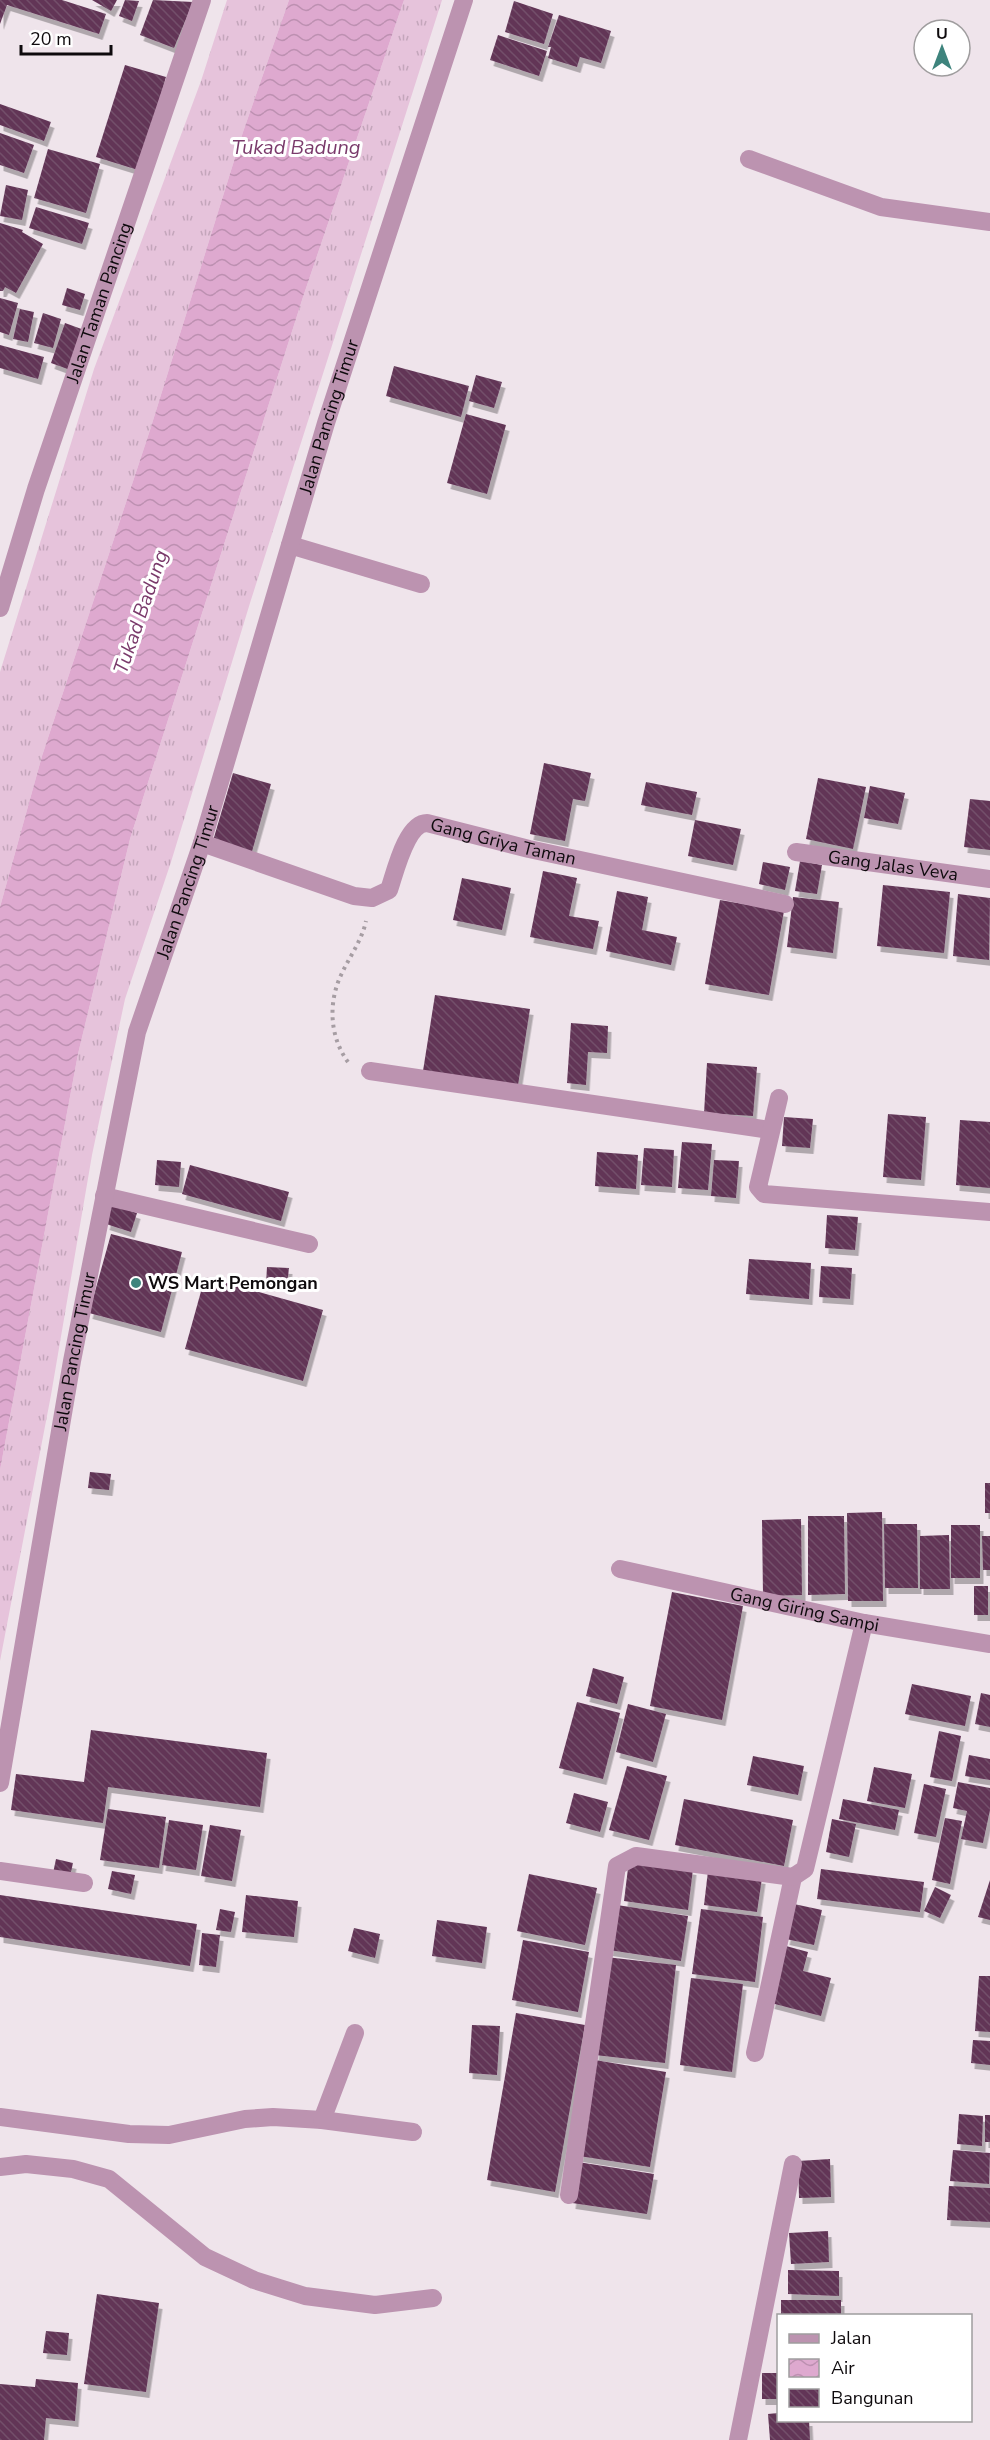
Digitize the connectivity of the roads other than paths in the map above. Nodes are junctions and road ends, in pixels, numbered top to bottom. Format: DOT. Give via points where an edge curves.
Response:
graph roads {
  1 [pos="202,0"];
  2 [pos="464,0"];
  3 [pos="749,159"];
  4 [pos="990,222"];
  5 [pos="290,545"];
  6 [pos="421,584"];
  7 [pos="0,608"];
  8 [pos="202,843"];
  9 [pos="796,852"];
  10 [pos="990,879"];
  11 [pos="785,904"];
  12 [pos="370,1071"];
  13 [pos="779,1098"];
  14 [pos="770,1130"];
  15 [pos="104,1196"];
  16 [pos="990,1212"];
  17 [pos="309,1244"];
  18 [pos="620,1569"];
  19 [pos="864,1623"];
  20 [pos="990,1644"];
  21 [pos="0,1783"];
  22 [pos="0,1871"];
  23 [pos="793,1877"];
  24 [pos="84,1883"];
  25 [pos="355,2033"];
  26 [pos="755,2053"];
  27 [pos="0,2117"];
  28 [pos="322,2120"];
  29 [pos="413,2132"];
  30 [pos="793,2164"];
  31 [pos="0,2167"];
  32 [pos="569,2195"];
  33 [pos="433,2298"];
  34 [pos="738,2440"];
  1 -- 7 [label="street, Jalan Taman Pancing" via="36,489"];
  2 -- 5 [label="street, Jalan Pancing Timur"];
  3 -- 4 [label="street" via="881,207"];
  5 -- 6 [label="street"];
  5 -- 8 [label="street, Jalan Pancing Timur"];
  8 -- 11 [label="street, Gang Griya Taman" via="354,896 372,898 389,890 410,834 427,823"];
  8 -- 15 [label="street, Jalan Pancing Timur" via="136,1032"];
  9 -- 10 [label="street, Gang Jalas Veva"];
  12 -- 14 [label="street"];
  13 -- 14 [label="street"];
  14 -- 16 [label="street" via="758,1187 764,1194"];
  15 -- 17 [label="street"];
  15 -- 21 [label="street, Jalan Pancing Timur"];
  18 -- 19 [label="street, Gang Giring Sampi"];
  19 -- 20 [label="street, Gang Giring Sampi"];
  19 -- 23 [label="street" via="805,1869"];
  22 -- 24 [label="street"];
  23 -- 26 [label="street"];
  23 -- 32 [label="street" via="636,1856 617,1866"];
  25 -- 28 [label="street"];
  27 -- 28 [label="street" via="129,2134 169,2135 244,2119"];
  28 -- 29 [label="street"];
  30 -- 34 [label="street"];
  31 -- 33 [label="street" via="26,2164 73,2169 109,2179 205,2257 254,2280 305,2296 375,2306"];
}
